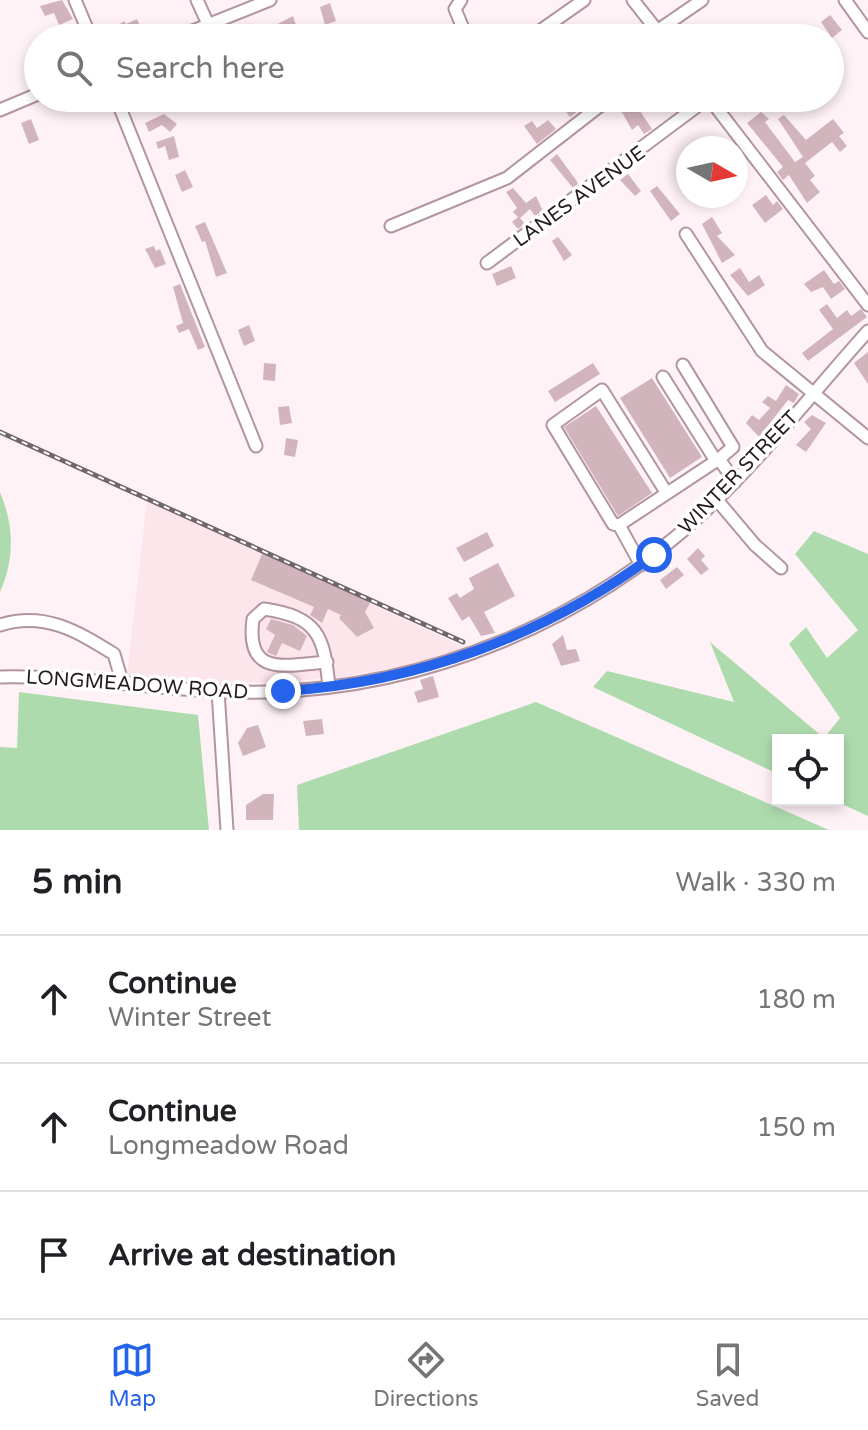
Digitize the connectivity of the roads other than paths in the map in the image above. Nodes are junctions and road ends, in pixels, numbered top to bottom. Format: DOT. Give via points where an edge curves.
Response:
graph roads {
  1 [pos="75,0"];
  2 [pos="197,0"];
  3 [pos="270,0"];
  4 [pos="461,0"];
  5 [pos="584,0"];
  6 [pos="633,0"];
  7 [pos="702,0"];
  8 [pos="845,0"];
  9 [pos="568,4"];
  10 [pos="85,24"];
  11 [pos="208,24"];
  12 [pos="461,24"];
  13 [pos="546,24"];
  14 [pos="652,24"];
  15 [pos="673,24"];
  16 [pos="868,32"];
  17 [pos="24,100"];
  18 [pos="0,109"];
  19 [pos="122,112"];
  20 [pos="592,112"];
  21 [pos="689,112"];
  22 [pos="719,112"];
  23 [pos="391,226"];
  24 [pos="686,234"];
  25 [pos="487,263"];
  26 [pos="868,305"];
  27 [pos="868,331"];
  28 [pos="683,365"];
  29 [pos="663,377"];
  30 [pos="813,393"];
  31 [pos="868,438"];
  32 [pos="256,446"];
  33 [pos="718,460"];
  34 [pos="735,482"];
  35 [pos="666,492"];
  36 [pos="717,500"];
  37 [pos="619,525"];
  38 [pos="641,565"];
  39 [pos="781,568"];
  40 [pos="0,625"];
  41 [pos="462,656"];
  42 [pos="327,662"];
  43 [pos="0,677"];
  44 [pos="128,684"];
  45 [pos="329,687"];
  46 [pos="218,691"];
  47 [pos="227,830"];
  1 -- 10 [label="street"];
  2 -- 11 [label="street"];
  3 -- 11 [label="street"];
  4 -- 12 [label="street" via="455,9"];
  5 -- 9 [label="street"];
  6 -- 14 [label="street"];
  7 -- 15 [label="street"];
  8 -- 16 [label="street"];
  9 -- 13 [label="street"];
  17 -- 18 [label="street"];
  19 -- 32 [label="street"];
  20 -- 23 [label="street" via="507,178"];
  21 -- 25 [label="street, LANES AVENUE"];
  22 -- 26 [label="street"];
  24 -- 30 [label="street" via="762,351"];
  27 -- 30 [label="street, WINTER STREET"];
  28 -- 33 [label="street" via="733,447"];
  29 -- 33 [label="street"];
  30 -- 31 [label="street"];
  30 -- 34 [label="street, WINTER STREET"];
  33 -- 34 [label="street"];
  33 -- 35 [label="street"];
  34 -- 36 [label="street, WINTER STREET"];
  35 -- 37 [label="street"];
  35 -- 37 [label="street" via="602,390 553,425 613,524"];
  36 -- 38 [label="street, WINTER STREET"];
  36 -- 39 [label="street"];
  37 -- 38 [label="street"];
  38 -- 41 [label="street, WINTER STREET" via="541,624"];
  40 -- 44 [label="street" via="23,619 62,625 114,654"];
  41 -- 45 [label="street, LONGMEADOW ROAD" via="390,677"];
  42 -- 42 [label="street" via="315,628 294,613 264,609 253,619 250,638 262,662 271,667"];
  42 -- 45 [label="street"];
  43 -- 44 [label="street, LONGMEADOW ROAD"];
  44 -- 46 [label="street, LONGMEADOW ROAD"];
  45 -- 46 [label="street, LONGMEADOW ROAD"];
  46 -- 47 [label="street"];
}
